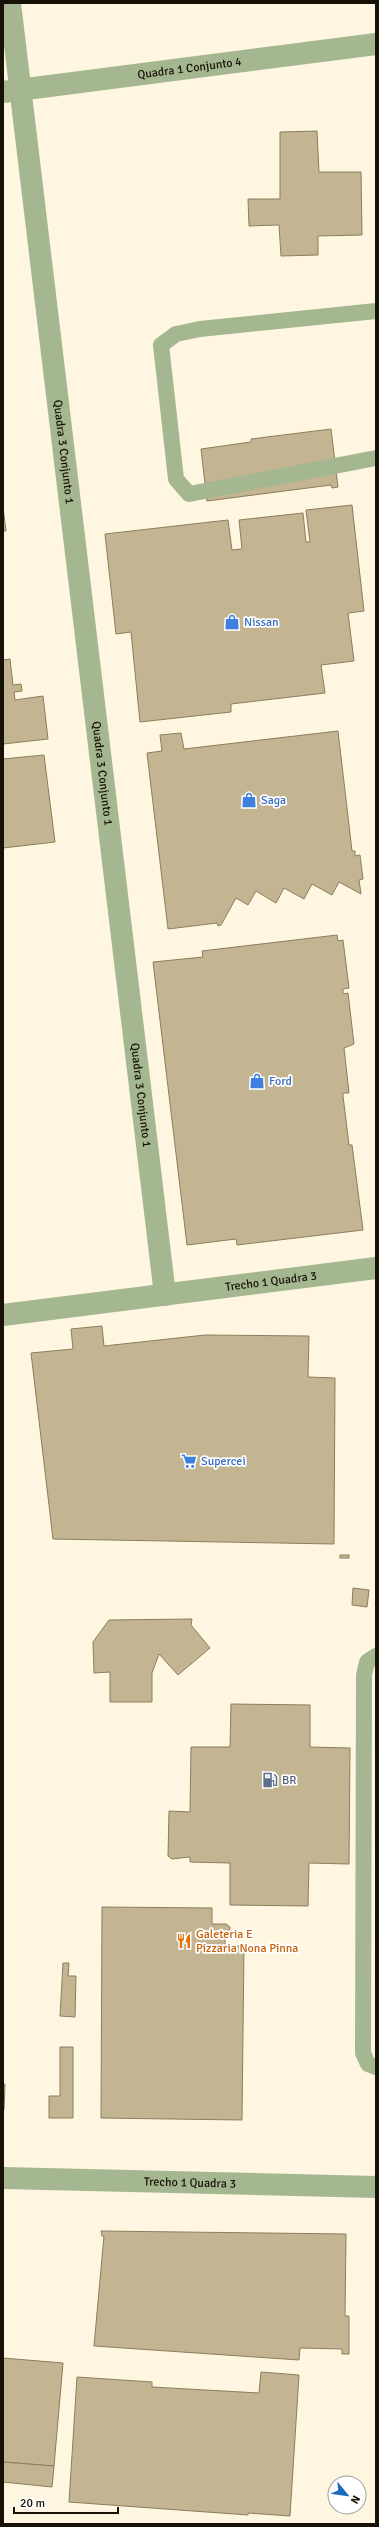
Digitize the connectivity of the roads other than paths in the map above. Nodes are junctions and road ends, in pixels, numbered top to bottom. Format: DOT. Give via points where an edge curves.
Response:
graph roads {
  1 [pos="10,3"];
  2 [pos="376,44"];
  3 [pos="12,91"];
  4 [pos="376,312"];
  5 [pos="376,458"];
  6 [pos="376,1268"];
  7 [pos="165,1294"];
  8 [pos="3,1315"];
  9 [pos="376,1656"];
  10 [pos="376,2067"];
  11 [pos="3,2178"];
  12 [pos="376,2187"];
  1 -- 3 [label="street, Quadra 3 Conjunto 1"];
  2 -- 3 [label="street, Quadra 1 Conjunto 4"];
  3 -- 7 [label="street, Quadra 3 Conjunto 1"];
  4 -- 5 [label="lane" via="200,329 176,334 161,345 176,479 188,494"];
  6 -- 7 [label="street, Trecho 1 Quadra 3"];
  7 -- 8 [label="street"];
  9 -- 10 [label="lane" via="367,1662 364,1675 363,2030 363,2053 368,2064"];
  11 -- 12 [label="street, Trecho 1 Quadra 3"];
}
